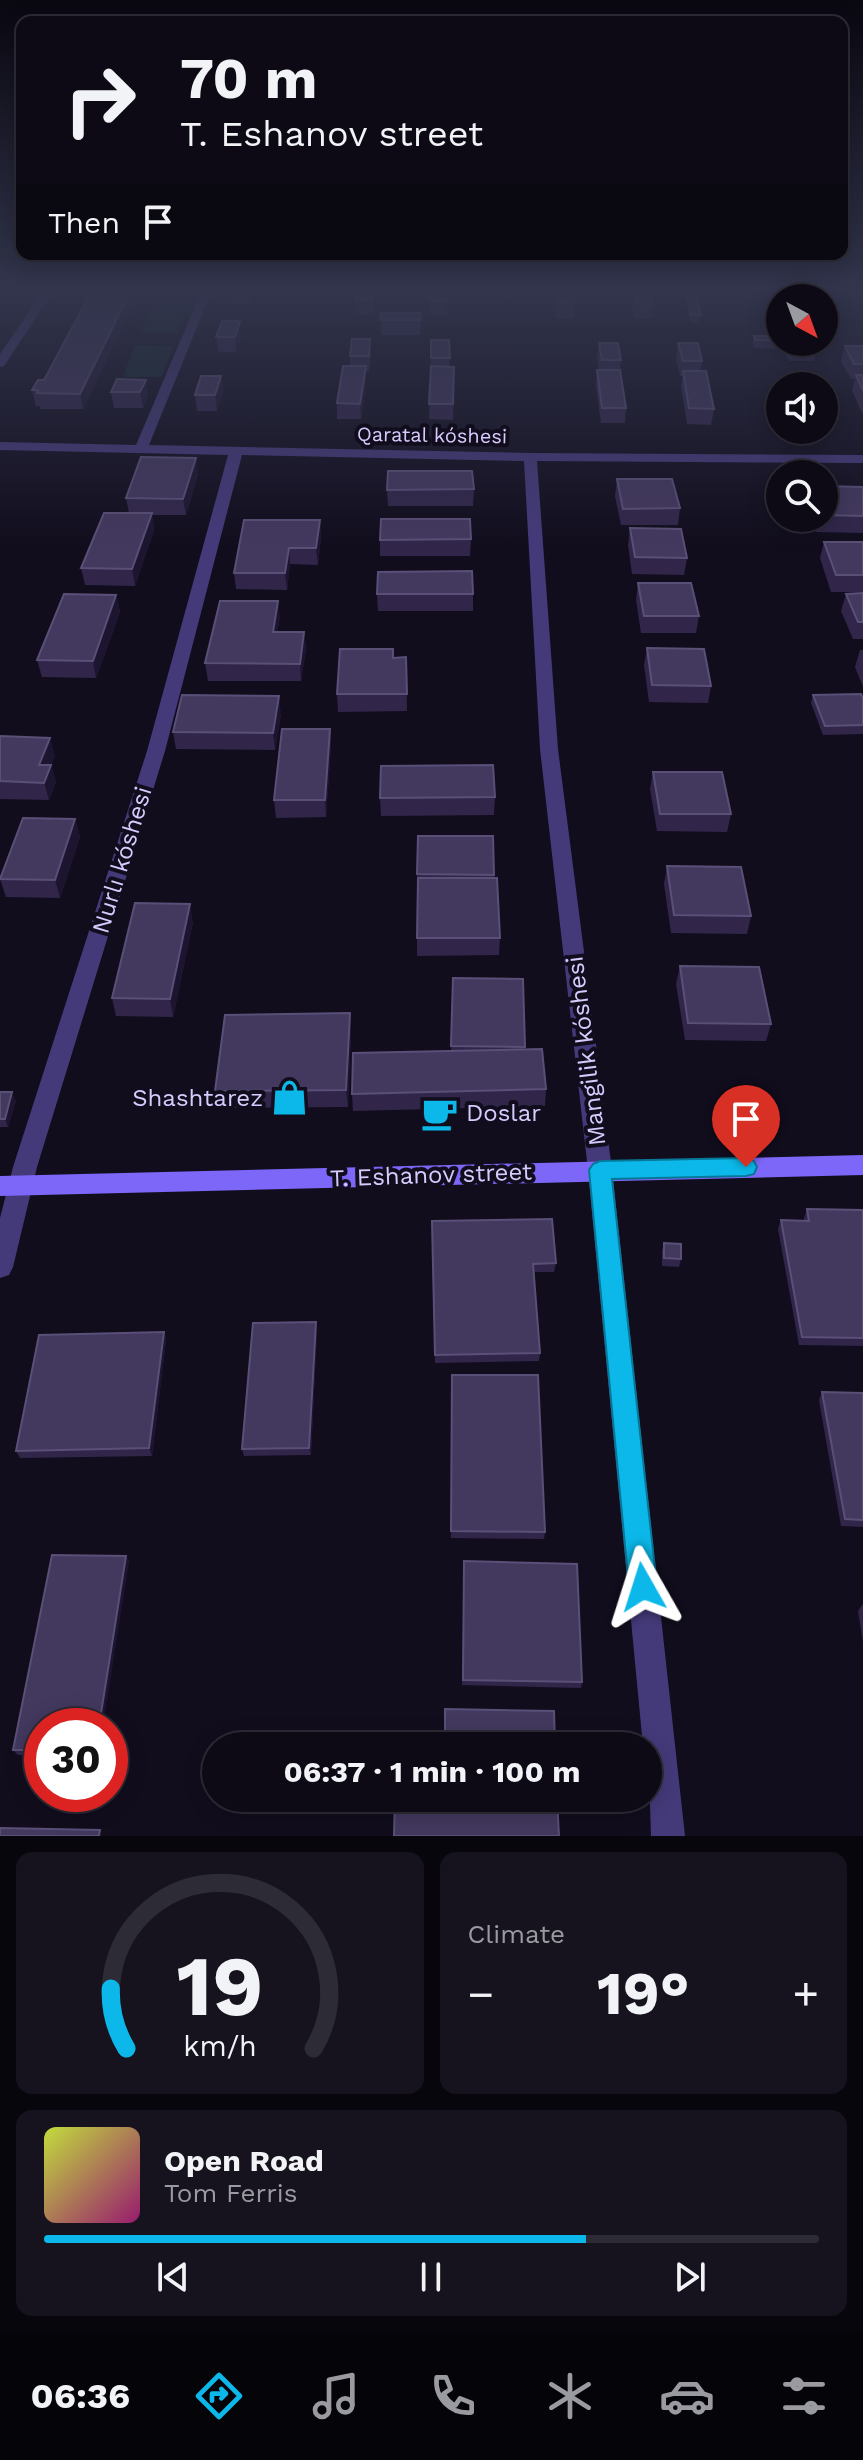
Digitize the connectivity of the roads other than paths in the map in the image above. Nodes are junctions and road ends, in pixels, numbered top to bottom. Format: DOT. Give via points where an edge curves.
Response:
graph roads {
  1 [pos="171,376"];
  2 [pos="0,446"];
  3 [pos="141,449"];
  4 [pos="236,451"];
  5 [pos="530,457"];
  6 [pos="863,459"];
  7 [pos="863,1165"];
  8 [pos="600,1170"];
  9 [pos="11,1186"];
  10 [pos="0,1267"];
  11 [pos="668,1836"];
  1 -- 3 [label="street"];
  2 -- 3 [label="street, Qaratal kóshesi"];
  3 -- 4 [label="street, Qaratal kóshesi"];
  4 -- 5 [label="street, Qaratal kóshesi"];
  4 -- 9 [label="street, Nurlı kóshesi" via="156,751 30,1152"];
  5 -- 6 [label="street, Qaratal kóshesi"];
  5 -- 8 [label="street, Mangilik kóshesi" via="549,749"];
  7 -- 8 [label="main road, T. Eshanov street"];
  8 -- 9 [label="main road, T. Eshanov street"];
  8 -- 11 [label="street, Mangilik kóshesi"];
  9 -- 10 [label="street, Nurlı kóshesi"];
}
